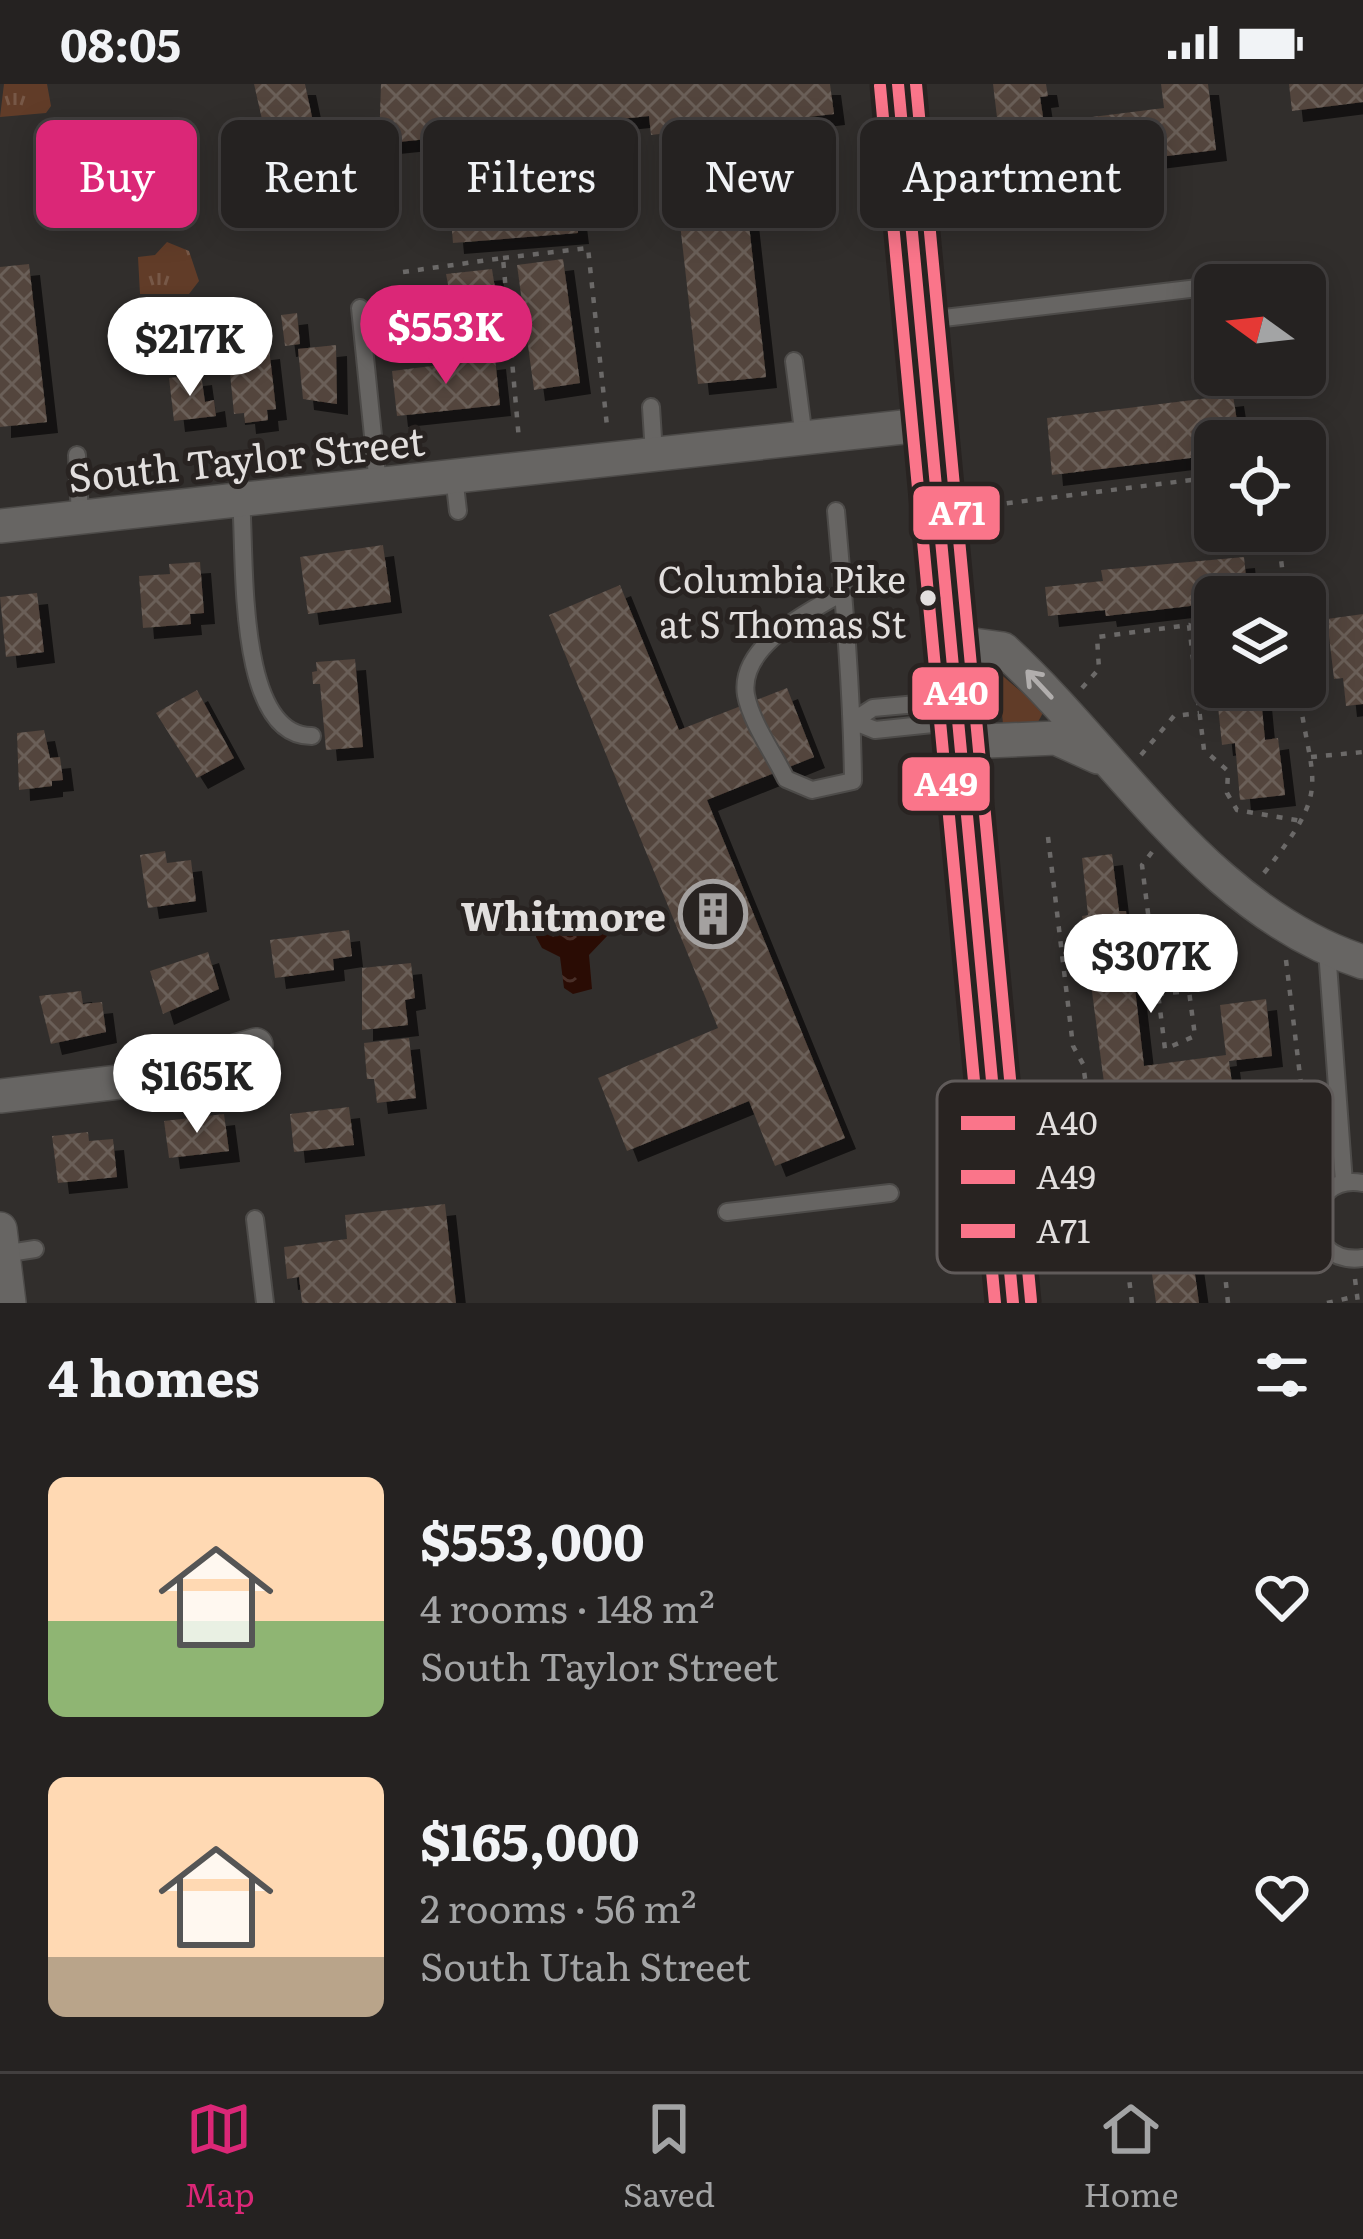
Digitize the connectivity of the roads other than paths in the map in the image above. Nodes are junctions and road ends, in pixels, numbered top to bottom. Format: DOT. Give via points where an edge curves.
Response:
graph roads {
  1 [pos="898,84"];
  2 [pos="1194,288"];
  3 [pos="360,308"];
  4 [pos="921,321"];
  5 [pos="794,362"];
  6 [pos="651,406"];
  7 [pos="931,424"];
  8 [pos="804,438"];
  9 [pos="654,454"];
  10 [pos="77,455"];
  11 [pos="454,476"];
  12 [pos="378,485"];
  13 [pos="241,500"];
  14 [pos="458,511"];
  15 [pos="836,512"];
  16 [pos="80,517"];
  17 [pos="0,526"];
  18 [pos="843,592"];
  19 [pos="952,642"];
  20 [pos="853,721"];
  21 [pos="961,721"];
  22 [pos="312,736"];
  23 [pos="1105,760"];
  24 [pos="1327,950"];
  25 [pos="1363,962"];
  26 [pos="256,1045"];
  27 [pos="993,1081"];
  28 [pos="0,1096"];
  29 [pos="1353,1183"];
  30 [pos="890,1193"];
  31 [pos="727,1212"];
  32 [pos="255,1219"];
  33 [pos="13,1244"];
  34 [pos="1010,1273"];
  35 [pos="9,1303"];
  36 [pos="265,1303"];
  37 [pos="1013,1303"];
  1 -- 4 [label="main road"];
  2 -- 4 [label="lane"];
  3 -- 12 [label="lane"];
  4 -- 7 [label="main road"];
  5 -- 8 [label="lane"];
  6 -- 9 [label="lane"];
  7 -- 8 [label="street, South Taylor Street"];
  7 -- 19 [label="main road"];
  8 -- 9 [label="street, South Taylor Street"];
  9 -- 11 [label="street, South Taylor Street"];
  10 -- 16 [label="lane"];
  11 -- 12 [label="street, South Taylor Street"];
  11 -- 14 [label="lane"];
  12 -- 13 [label="street, South Taylor Street"];
  13 -- 16 [label="street, South Taylor Street"];
  13 -- 22 [label="lane" via="260,693 282,728"];
  15 -- 18 [label="lane"];
  16 -- 17 [label="street, South Taylor Street"];
  18 -- 20 [label="lane"];
  18 -- 20 [label="lane" via="752,661 746,694 786,779 812,790 853,781"];
  19 -- 21 [label="main road"];
  23 -- 19 [label="street, one-way" via="1003,649"];
  20 -- 21 [label="lane" via="873,708"];
  21 -- 23 [label="street" via="1056,738"];
  21 -- 27 [label="main road"];
  23 -- 24 [label="street" via="1229,885"];
  24 -- 25 [label="street"];
  24 -- 29 [label="lane"];
  26 -- 28 [label="street" via="136,1080"];
  30 -- 31 [label="lane"];
  32 -- 36 [label="lane"];
  33 -- 35 [label="street"];
  34 -- 37 [label="main road"];
}
